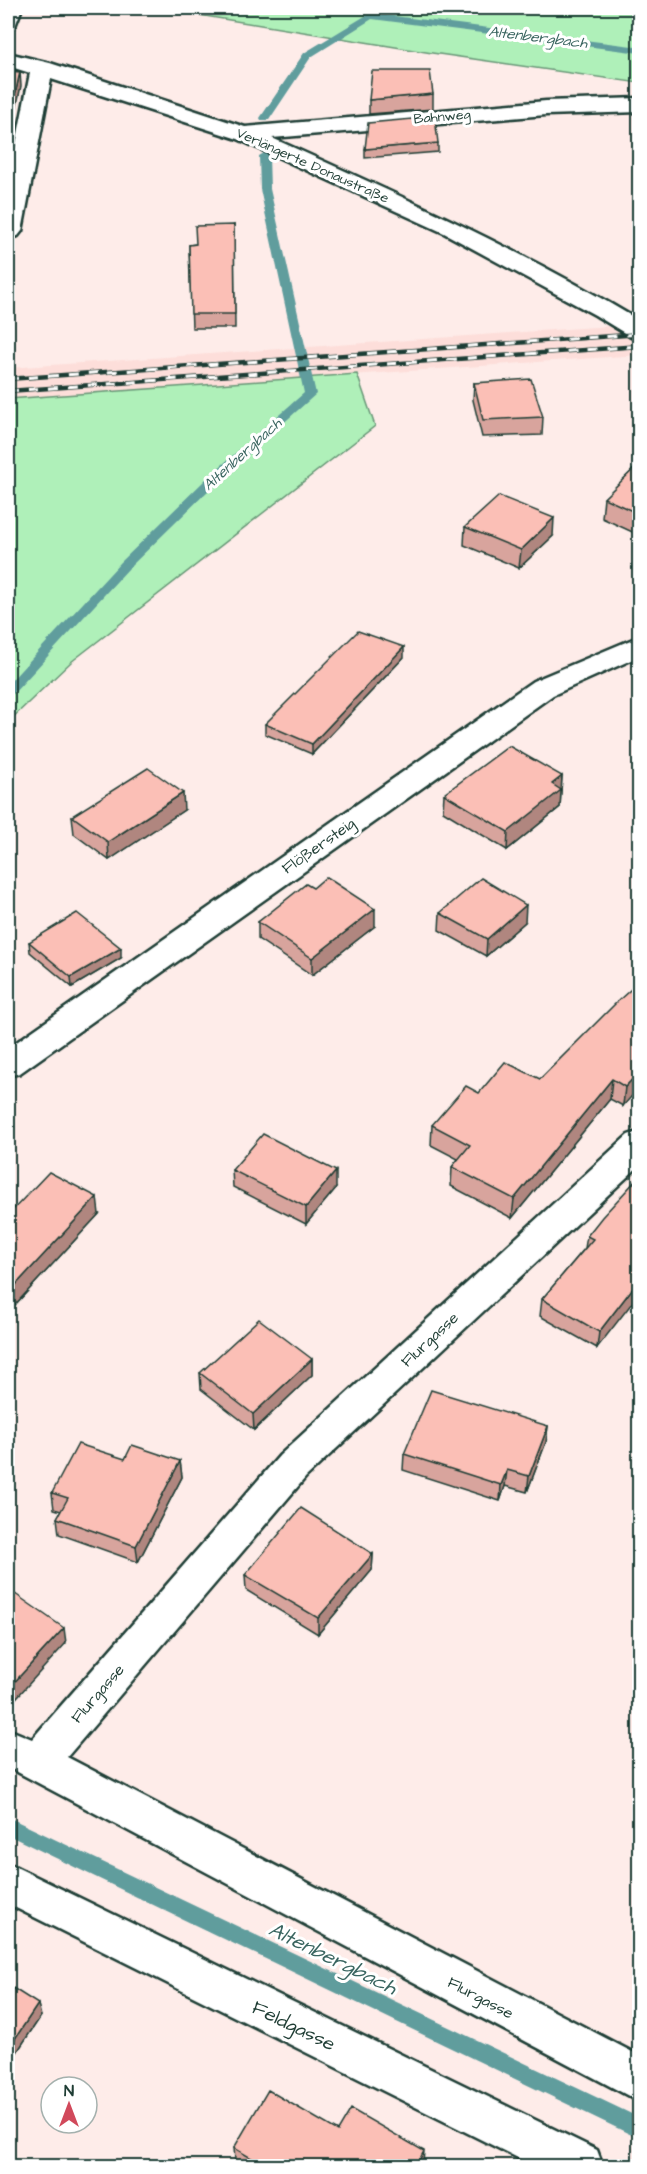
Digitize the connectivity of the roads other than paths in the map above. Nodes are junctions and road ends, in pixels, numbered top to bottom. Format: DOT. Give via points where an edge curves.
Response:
graph roads {
  1 [pos="12,8"];
  2 [pos="8,22"];
  3 [pos="8,59"];
  4 [pos="42,68"];
  5 [pos="639,105"];
  6 [pos="246,134"];
  7 [pos="8,232"];
  8 [pos="639,332"];
  9 [pos="639,645"];
  10 [pos="8,1064"];
  11 [pos="639,1144"];
  12 [pos="22,1754"];
  13 [pos="8,1883"];
  14 [pos="639,2080"];
  15 [pos="581,2166"];
  1 -- 2 [label="street"];
  3 -- 4 [label="street, Verlängerte Donaustraße"];
  4 -- 6 [label="street, Verlängerte Donaustraße"];
  4 -- 7 [label="street"];
  5 -- 6 [label="street, Bahnweg" via="546,108"];
  6 -- 8 [label="street, Verlängerte Donaustraße" via="452,228"];
  9 -- 10 [label="street, Flößersteig" via="543,688"];
  11 -- 12 [label="street, Flurgasse" via="293,1466"];
  12 -- 14 [label="street, Flurgasse"];
  13 -- 15 [label="street, Feldgasse"];
}
